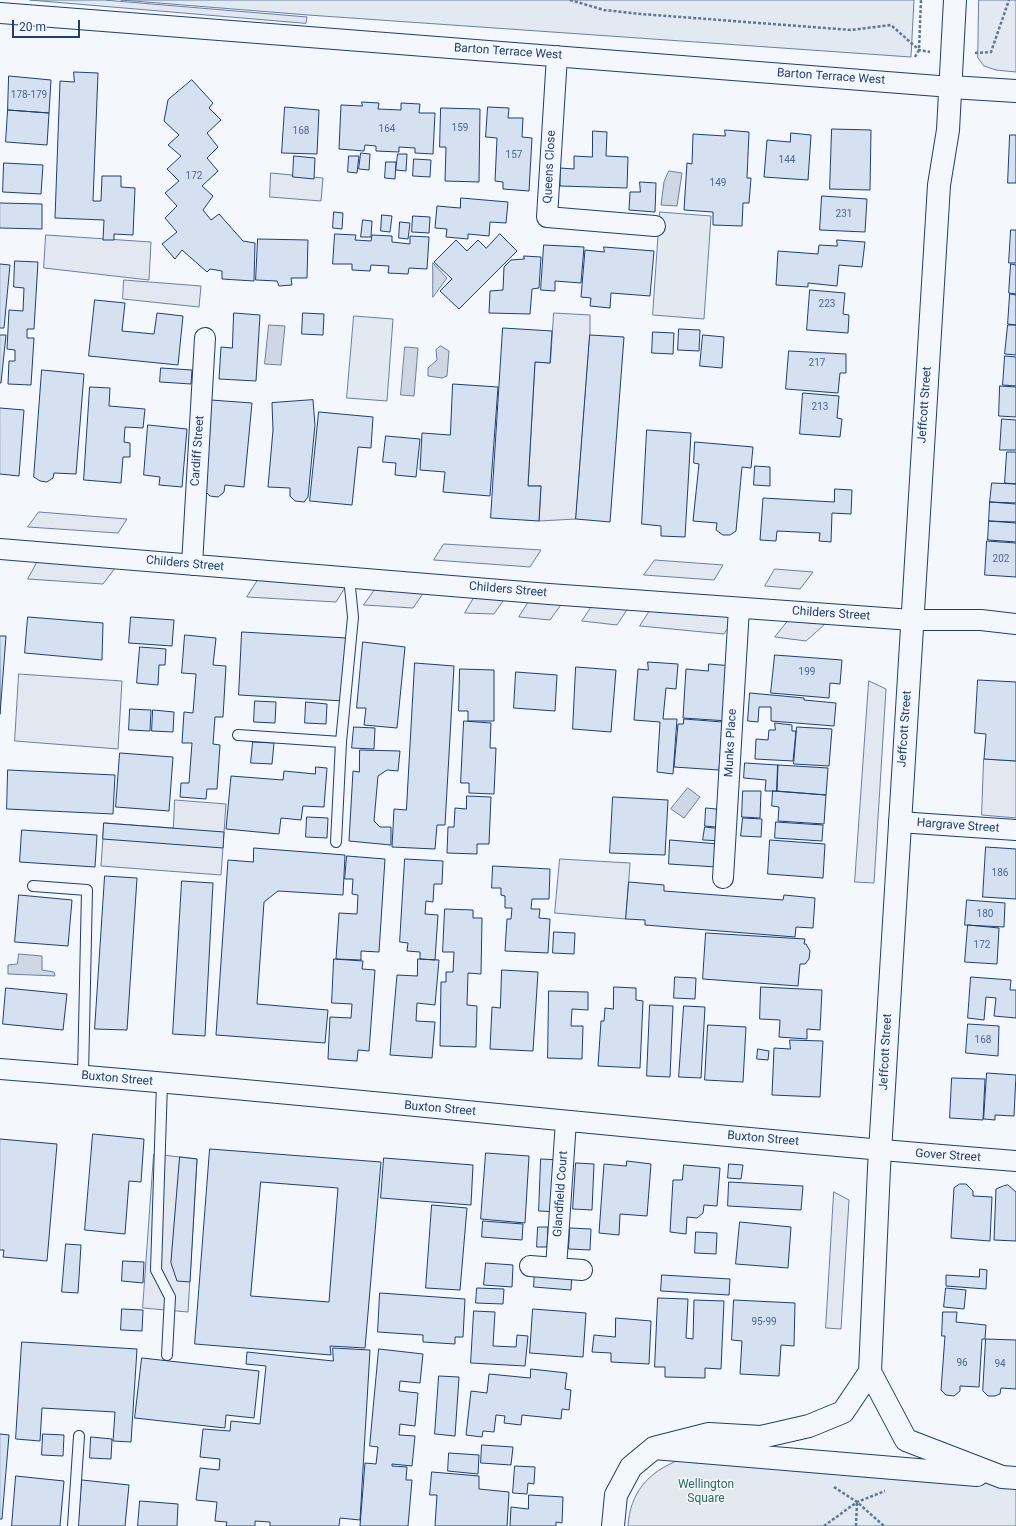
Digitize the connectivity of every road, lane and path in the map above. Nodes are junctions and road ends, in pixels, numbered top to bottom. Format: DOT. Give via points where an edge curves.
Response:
graph roads {
  1 [pos="570,0"];
  2 [pos="921,0"];
  3 [pos="955,0"];
  4 [pos="1009,0"];
  5 [pos="0,13"];
  6 [pos="919,50"];
  7 [pos="991,52"];
  8 [pos="557,56"];
  9 [pos="915,57"];
  10 [pos="951,87"];
  11 [pos="1016,91"];
  12 [pos="655,226"];
  13 [pos="205,338"];
  14 [pos="0,549"];
  15 [pos="192,565"];
  16 [pos="349,577"];
  17 [pos="739,608"];
  18 [pos="912,620"];
  19 [pos="1016,624"];
  20 [pos="238,735"];
  21 [pos="341,742"];
  22 [pos="899,822"];
  23 [pos="1016,830"];
  24 [pos="336,842"];
  25 [pos="723,878"];
  26 [pos="33,886"];
  27 [pos="0,1069"];
  28 [pos="83,1076"];
  29 [pos="162,1083"];
  30 [pos="566,1121"];
  31 [pos="880,1151"];
  32 [pos="1016,1161"];
  33 [pos="530,1266"];
  34 [pos="556,1268"];
  35 [pos="582,1270"];
  36 [pos="166,1354"];
  37 [pos="870,1372"];
  38 [pos="78,1436"];
  39 [pos="654,1448"];
  40 [pos="1009,1478"];
  41 [pos="858,1502"];
  42 [pos="73,1526"];
  43 [pos="613,1526"];
  44 [pos="824,1526"];
  45 [pos="856,1526"];
  46 [pos="884,1526"];
  1 -- 6 [label="path" via="604,10 641,14 851,30 891,25"];
  2 -- 6 [label="path"];
  3 -- 10 [label="main road, Jeffcott Street"];
  4 -- 7 [label="path"];
  5 -- 8 [label="street, Barton Terrace West"];
  6 -- 9 [label="path"];
  8 -- 10 [label="street, Barton Terrace West"];
  8 -- 12 [label="street, Queens Close" via="547,217"];
  10 -- 11 [label="main road, Barton Terrace West"];
  10 -- 18 [label="main road, Jeffcott Street" via="948,130 939,186"];
  13 -- 15 [label="street, Cardiff Street"];
  14 -- 15 [label="street, Childers Street"];
  15 -- 16 [label="street, Childers Street"];
  16 -- 17 [label="street, Childers Street"];
  16 -- 21 [label="lane" via="353,617"];
  17 -- 18 [label="street, Childers Street"];
  17 -- 25 [label="street, Munks Place"];
  18 -- 19 [label="street, Childers Street"];
  18 -- 22 [label="main road, Jeffcott Street"];
  20 -- 21 [label="lane"];
  21 -- 24 [label="lane"];
  22 -- 23 [label="street, Hargrave Street"];
  22 -- 31 [label="main road, Jeffcott Street"];
  26 -- 28 [label="lane" via="87,890"];
  27 -- 28 [label="street, Buxton Street"];
  28 -- 29 [label="street, Buxton Street"];
  29 -- 30 [label="street, Buxton Street"];
  29 -- 36 [label="lane" via="156,1270 170,1297"];
  30 -- 31 [label="street, Buxton Street"];
  30 -- 34 [label="street, Glandfield Court"];
  31 -- 32 [label="street, Gover Street"];
  31 -- 37 [label="main road, Jeffcott Street"];
  33 -- 34 [label="street"];
  34 -- 35 [label="street"];
  37 -- 39 [label="main road" via="843,1412 809,1426 761,1437 709,1434"];
  37 -- 40 [label="main road" via="906,1440"];
  38 -- 42 [label="lane"];
  39 -- 40 [label="main road"];
  39 -- 43 [label="main road" via="631,1467 616,1495"];
  41 -- 44 [label="path"];
  41 -- 45 [label="path"];
  41 -- 46 [label="path"];
}
